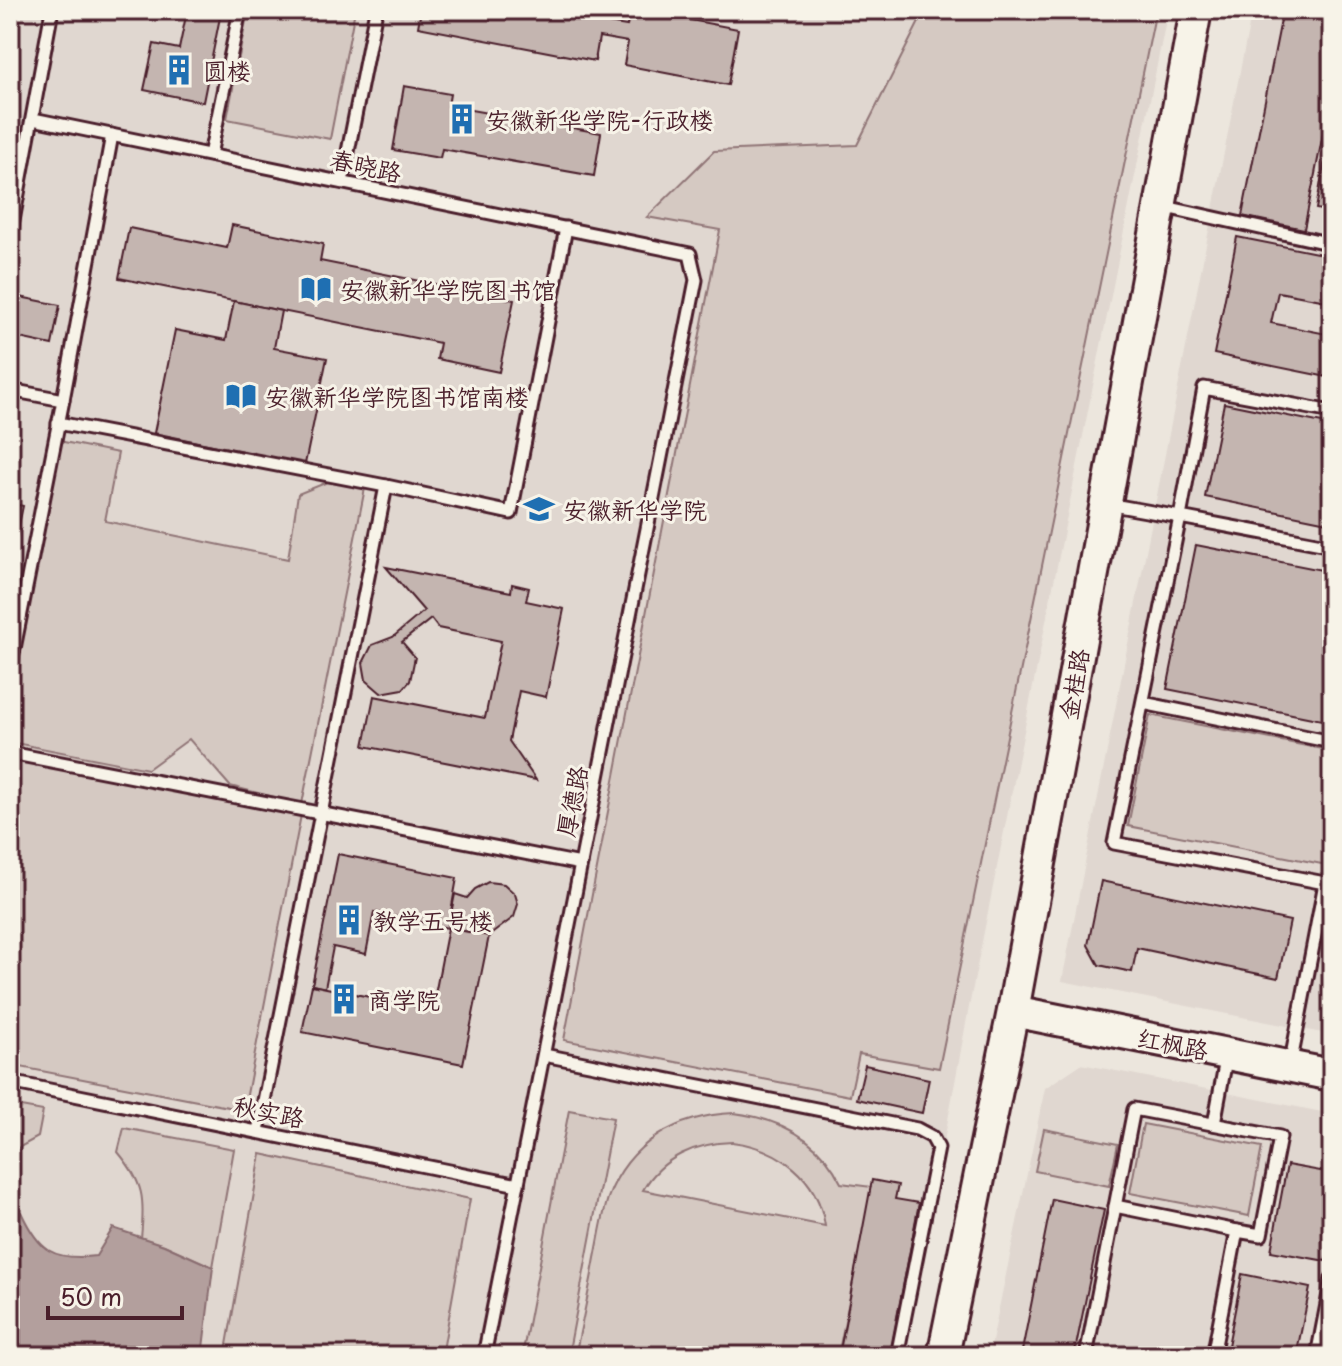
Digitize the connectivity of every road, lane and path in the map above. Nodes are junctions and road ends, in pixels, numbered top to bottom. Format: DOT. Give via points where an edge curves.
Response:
graph roads {
  1 [pos="52,10"];
  2 [pos="240,10"];
  3 [pos="376,10"];
  4 [pos="1196,10"];
  5 [pos="33,119"];
  6 [pos="112,135"];
  7 [pos="210,155"];
  8 [pos="342,182"];
  9 [pos="1160,206"];
  10 [pos="566,228"];
  11 [pos="10,237"];
  12 [pos="1332,244"];
  13 [pos="690,254"];
  14 [pos="10,390"];
  15 [pos="63,400"];
  16 [pos="1332,412"];
  17 [pos="58,423"];
  18 [pos="386,486"];
  19 [pos="1106,503"];
  20 [pos="1180,517"];
  21 [pos="1332,546"];
  22 [pos="10,669"];
  23 [pos="1143,703"];
  24 [pos="1332,742"];
  25 [pos="10,753"];
  26 [pos="319,813"];
  27 [pos="581,864"];
  28 [pos="1328,884"];
  29 [pos="1013,1011"];
  30 [pos="1227,1054"];
  31 [pos="544,1055"];
  32 [pos="1290,1067"];
  33 [pos="1332,1075"];
  34 [pos="10,1082"];
  35 [pos="1214,1124"];
  36 [pos="258,1131"];
  37 [pos="518,1185"];
  38 [pos="1115,1206"];
  39 [pos="1237,1231"];
  40 [pos="1332,1278"];
  41 [pos="484,1356"];
  42 [pos="897,1356"];
  43 [pos="943,1356"];
  44 [pos="1086,1356"];
  45 [pos="1213,1356"];
  46 [pos="1317,1356"];
  1 -- 5 [label="lane"];
  2 -- 7 [label="lane"];
  3 -- 8 [label="lane"];
  4 -- 9 [label="street, 金桂路"];
  5 -- 6 [label="lane, 春晓路"];
  5 -- 11 [label="lane"];
  6 -- 7 [label="lane, 春晓路"];
  6 -- 15 [label="lane"];
  7 -- 8 [label="lane, 春晓路"];
  8 -- 10 [label="lane, 春晓路"];
  9 -- 12 [label="lane"];
  9 -- 19 [label="street, 金桂路"];
  10 -- 13 [label="lane, 春晓路"];
  10 -- 18 [label="lane" via="511,513"];
  13 -- 27 [label="lane, 厚德路" via="696,280"];
  14 -- 15 [label="lane"];
  15 -- 17 [label="lane"];
  16 -- 20 [label="lane" via="1204,388"];
  17 -- 18 [label="lane"];
  17 -- 22 [label="lane"];
  18 -- 26 [label="lane"];
  19 -- 20 [label="lane"];
  19 -- 29 [label="street, 金桂路"];
  20 -- 21 [label="lane"];
  20 -- 23 [label="lane"];
  23 -- 24 [label="lane"];
  23 -- 28 [label="lane" via="1114,843"];
  25 -- 26 [label="lane"];
  26 -- 27 [label="lane"];
  26 -- 36 [label="lane"];
  27 -- 31 [label="lane, 厚德路"];
  28 -- 32 [label="lane"];
  29 -- 30 [label="street, 红枫路"];
  29 -- 43 [label="street, 金桂路"];
  30 -- 32 [label="street, 红枫路"];
  30 -- 35 [label="lane"];
  31 -- 37 [label="lane, 厚德路"];
  31 -- 42 [label="lane" via="917,1129 932,1137 938,1148"];
  32 -- 33 [label="street, 红枫路"];
  34 -- 36 [label="lane, 秋实路"];
  35 -- 38 [label="lane" via="1134,1109"];
  35 -- 39 [label="lane" via="1280,1137 1261,1235"];
  36 -- 37 [label="lane, 秋实路"];
  37 -- 41 [label="lane, 厚德路"];
  38 -- 39 [label="lane"];
  38 -- 44 [label="lane"];
  39 -- 45 [label="lane"];
  40 -- 46 [label="lane"];
}
